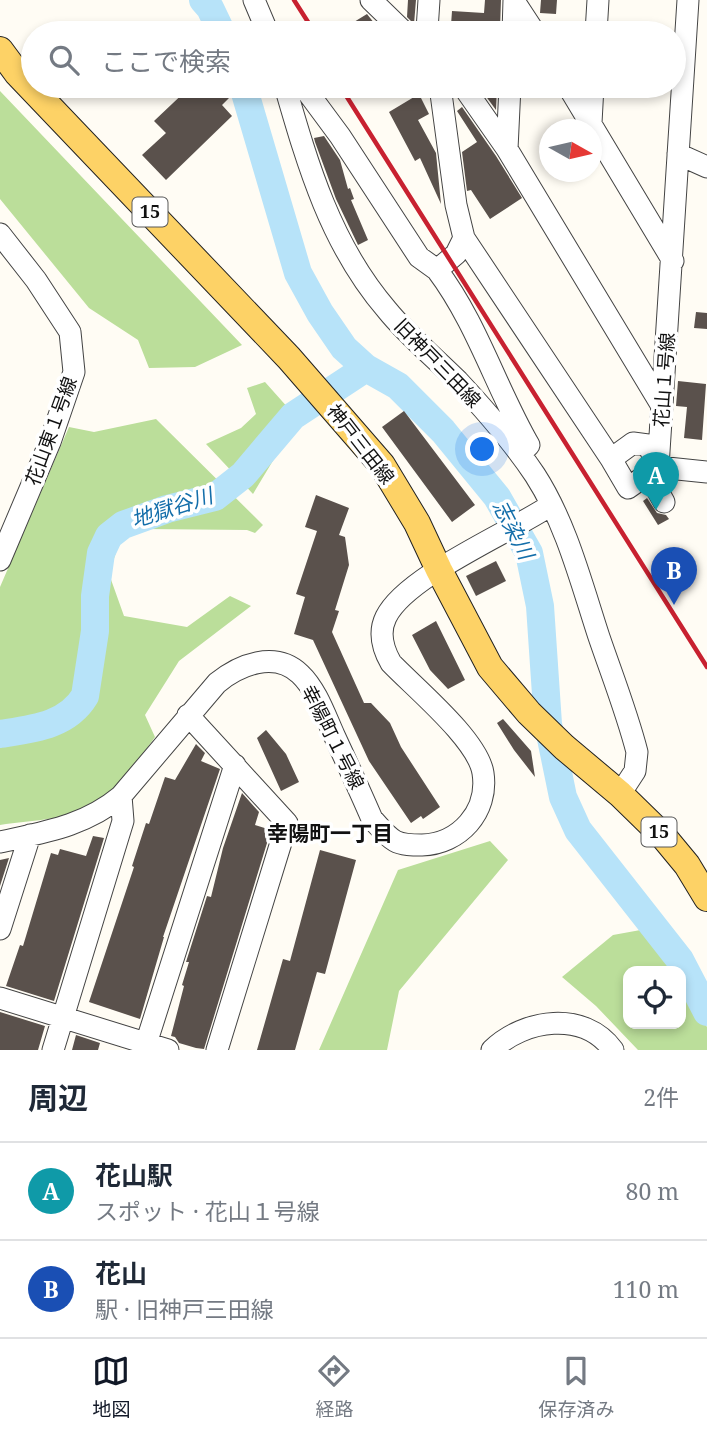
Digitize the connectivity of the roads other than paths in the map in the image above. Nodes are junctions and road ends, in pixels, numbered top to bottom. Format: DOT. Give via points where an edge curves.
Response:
graph roads {
  1 [pos="254,0"];
  2 [pos="371,0"];
  3 [pos="429,0"];
  4 [pos="514,0"];
  5 [pos="598,0"];
  6 [pos="688,0"];
  7 [pos="263,21"];
  8 [pos="393,21"];
  9 [pos="428,21"];
  10 [pos="513,21"];
  11 [pos="527,21"];
  12 [pos="597,21"];
  13 [pos="686,31"];
  14 [pos="0,50"];
  15 [pos="21,77"];
  16 [pos="41,98"];
  17 [pos="289,98"];
  18 [pos="312,98"];
  19 [pos="442,98"];
  20 [pos="471,98"];
  21 [pos="509,98"];
  22 [pos="575,98"];
  23 [pos="592,98"];
  24 [pos="682,98"];
  25 [pos="589,119"];
  26 [pos="591,119"];
  27 [pos="602,142"];
  28 [pos="507,149"];
  29 [pos="678,154"];
  30 [pos="707,167"];
  31 [pos="0,234"];
  32 [pos="464,238"];
  33 [pos="673,261"];
  34 [pos="436,270"];
  35 [pos="662,406"];
  36 [pos="520,454"];
  37 [pos="611,458"];
  38 [pos="653,471"];
  39 [pos="707,472"];
  40 [pos="664,502"];
  41 [pos="543,510"];
  42 [pos="0,560"];
  43 [pos="439,570"];
  44 [pos="188,715"];
  45 [pos="235,765"];
  46 [pos="609,786"];
  47 [pos="121,796"];
  48 [pos="30,835"];
  49 [pos="0,842"];
  50 [pos="707,898"];
  51 [pos="0,929"];
  52 [pos="0,998"];
  53 [pos="63,1017"];
  54 [pos="145,1047"];
  55 [pos="53,1050"];
  56 [pos="168,1050"];
  57 [pos="217,1050"];
  58 [pos="492,1050"];
  59 [pos="613,1050"];
  1 -- 7 [label="street"];
  2 -- 8 [label="street"];
  3 -- 9 [label="street"];
  4 -- 10 [label="street"];
  4 -- 11 [label="street"];
  5 -- 12 [label="street"];
  6 -- 13 [label="street, 花山１号線"];
  14 -- 15 [label="main road, 神戸三田線 / 15"];
  16 -- 43 [label="main road, 神戸三田線 / 15" via="302,373 382,465"];
  17 -- 36 [label="street, 旧神戸三田線" via="323,206 355,266 388,312 457,381"];
  18 -- 34 [label="street" via="419,257"];
  19 -- 32 [label="street"];
  20 -- 28 [label="street"];
  21 -- 28 [label="street"];
  22 -- 25 [label="street"];
  23 -- 26 [label="street"];
  24 -- 29 [label="street, 花山１号線"];
  27 -- 33 [label="street"];
  28 -- 35 [label="street"];
  29 -- 30 [label="street"];
  29 -- 33 [label="street, 花山１号線"];
  31 -- 42 [label="street, 花山東１号線" via="70,332 74,372"];
  32 -- 34 [label="street" via="456,254"];
  32 -- 37 [label="street"];
  33 -- 35 [label="street, 花山１号線"];
  34 -- 36 [label="street" via="454,293 511,415 530,445"];
  35 -- 38 [label="street, 花山１号線"];
  36 -- 41 [label="street, 旧神戸三田線" via="537,478"];
  37 -- 38 [label="street" via="628,488"];
  37 -- 38 [label="street" via="633,443 648,445"];
  38 -- 39 [label="street"];
  38 -- 40 [label="street"];
  41 -- 43 [label="street, 幸陽町１号線"];
  41 -- 46 [label="street, 旧神戸三田線" via="565,534 637,752 635,771"];
  43 -- 44 [label="street, 幸陽町１号線" via="393,605 382,633 383,649 391,663 468,741 483,773 475,816 440,844 397,842 372,818 311,689 300,673 287,666 258,662 232,670"];
  43 -- 46 [label="main road, 神戸三田線 / 15" via="490,667 529,713"];
  44 -- 45 [label="street"];
  44 -- 47 [label="street, 幸陽町１号線"];
  45 -- 54 [label="street"];
  45 -- 57 [label="street" via="287,823"];
  46 -- 50 [label="main road, 神戸三田線 / 15" via="676,851"];
  47 -- 48 [label="street, 幸陽町１号線" via="103,812 78,823"];
  47 -- 53 [label="street" via="123,821"];
  48 -- 49 [label="street, 幸陽町１号線"];
  48 -- 51 [label="street"];
  52 -- 53 [label="street"];
  53 -- 54 [label="street"];
  53 -- 55 [label="street"];
  54 -- 56 [label="street"];
  58 -- 59 [label="street" via="537,1024 558,1023 584,1028"];
}
